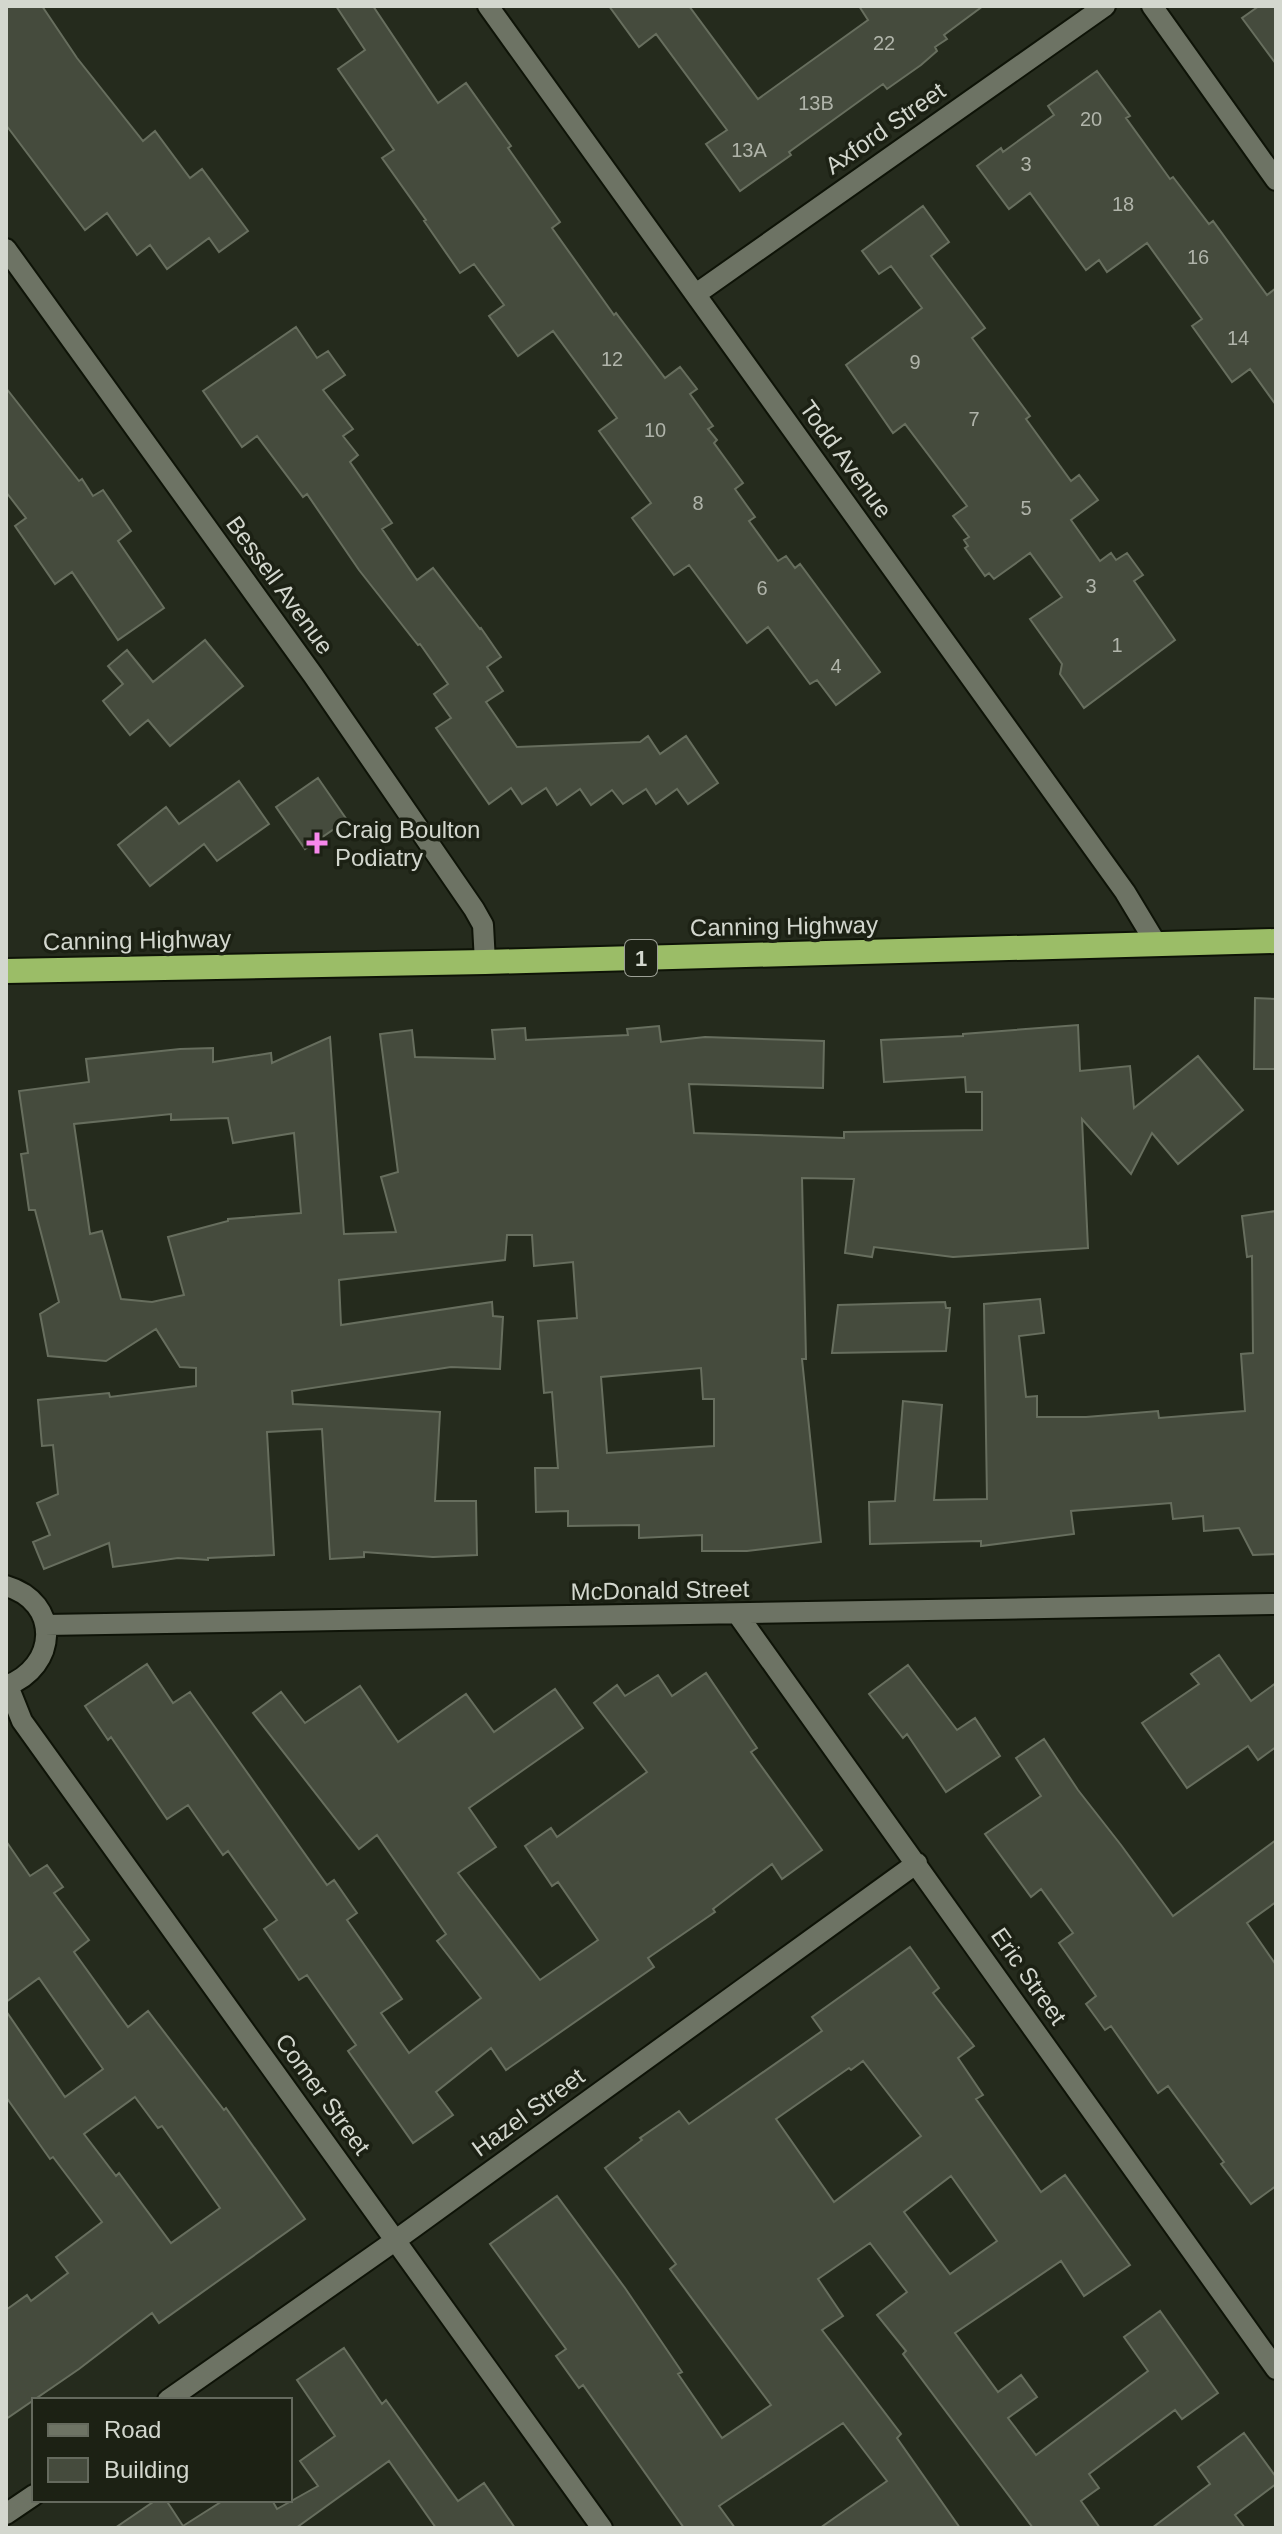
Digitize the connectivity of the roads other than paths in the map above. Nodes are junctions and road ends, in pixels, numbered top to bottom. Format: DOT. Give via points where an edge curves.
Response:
graph roads {
  1 [pos="488,6"];
  2 [pos="1105,6"];
  3 [pos="1152,6"];
  4 [pos="1276,180"];
  5 [pos="6,249"];
  6 [pos="696,294"];
  7 [pos="1276,941"];
  8 [pos="1157,945"];
  9 [pos="485,962"];
  10 [pos="6,971"];
  11 [pos="6,1586"];
  12 [pos="1276,1604"];
  13 [pos="738,1615"];
  14 [pos="45,1625"];
  15 [pos="7,1686"];
  16 [pos="917,1863"];
  17 [pos="396,2240"];
  18 [pos="1276,2369"];
  19 [pos="171,2398"];
  20 [pos="32,2496"];
  21 [pos="6,2514"];
  22 [pos="602,2528"];
  1 -- 6 [label="street, Todd Avenue"];
  2 -- 6 [label="street, Axford Street"];
  3 -- 4 [label="street"];
  5 -- 9 [label="street, Bessell Avenue" via="466,896 483,925"];
  6 -- 8 [label="street, Todd Avenue" via="1125,892"];
  7 -- 8 [label="highway, Canning Highway / 1"];
  8 -- 9 [label="highway, Canning Highway / 1"];
  9 -- 10 [label="highway, Canning Highway / 1"];
  11 -- 14 [label="street" via="31,1599"];
  12 -- 13 [label="street, McDonald Street"];
  13 -- 14 [label="street, McDonald Street"];
  13 -- 16 [label="street, Eric Street"];
  14 -- 15 [label="street" via="41,1660 30,1674"];
  15 -- 17 [label="street, Comer Street" via="22,1721"];
  16 -- 17 [label="street, Hazel Street"];
  16 -- 18 [label="street, Eric Street"];
  17 -- 19 [label="street, Hazel Street"];
  17 -- 22 [label="street, Comer Street"];
  20 -- 21 [label="street"];
}
